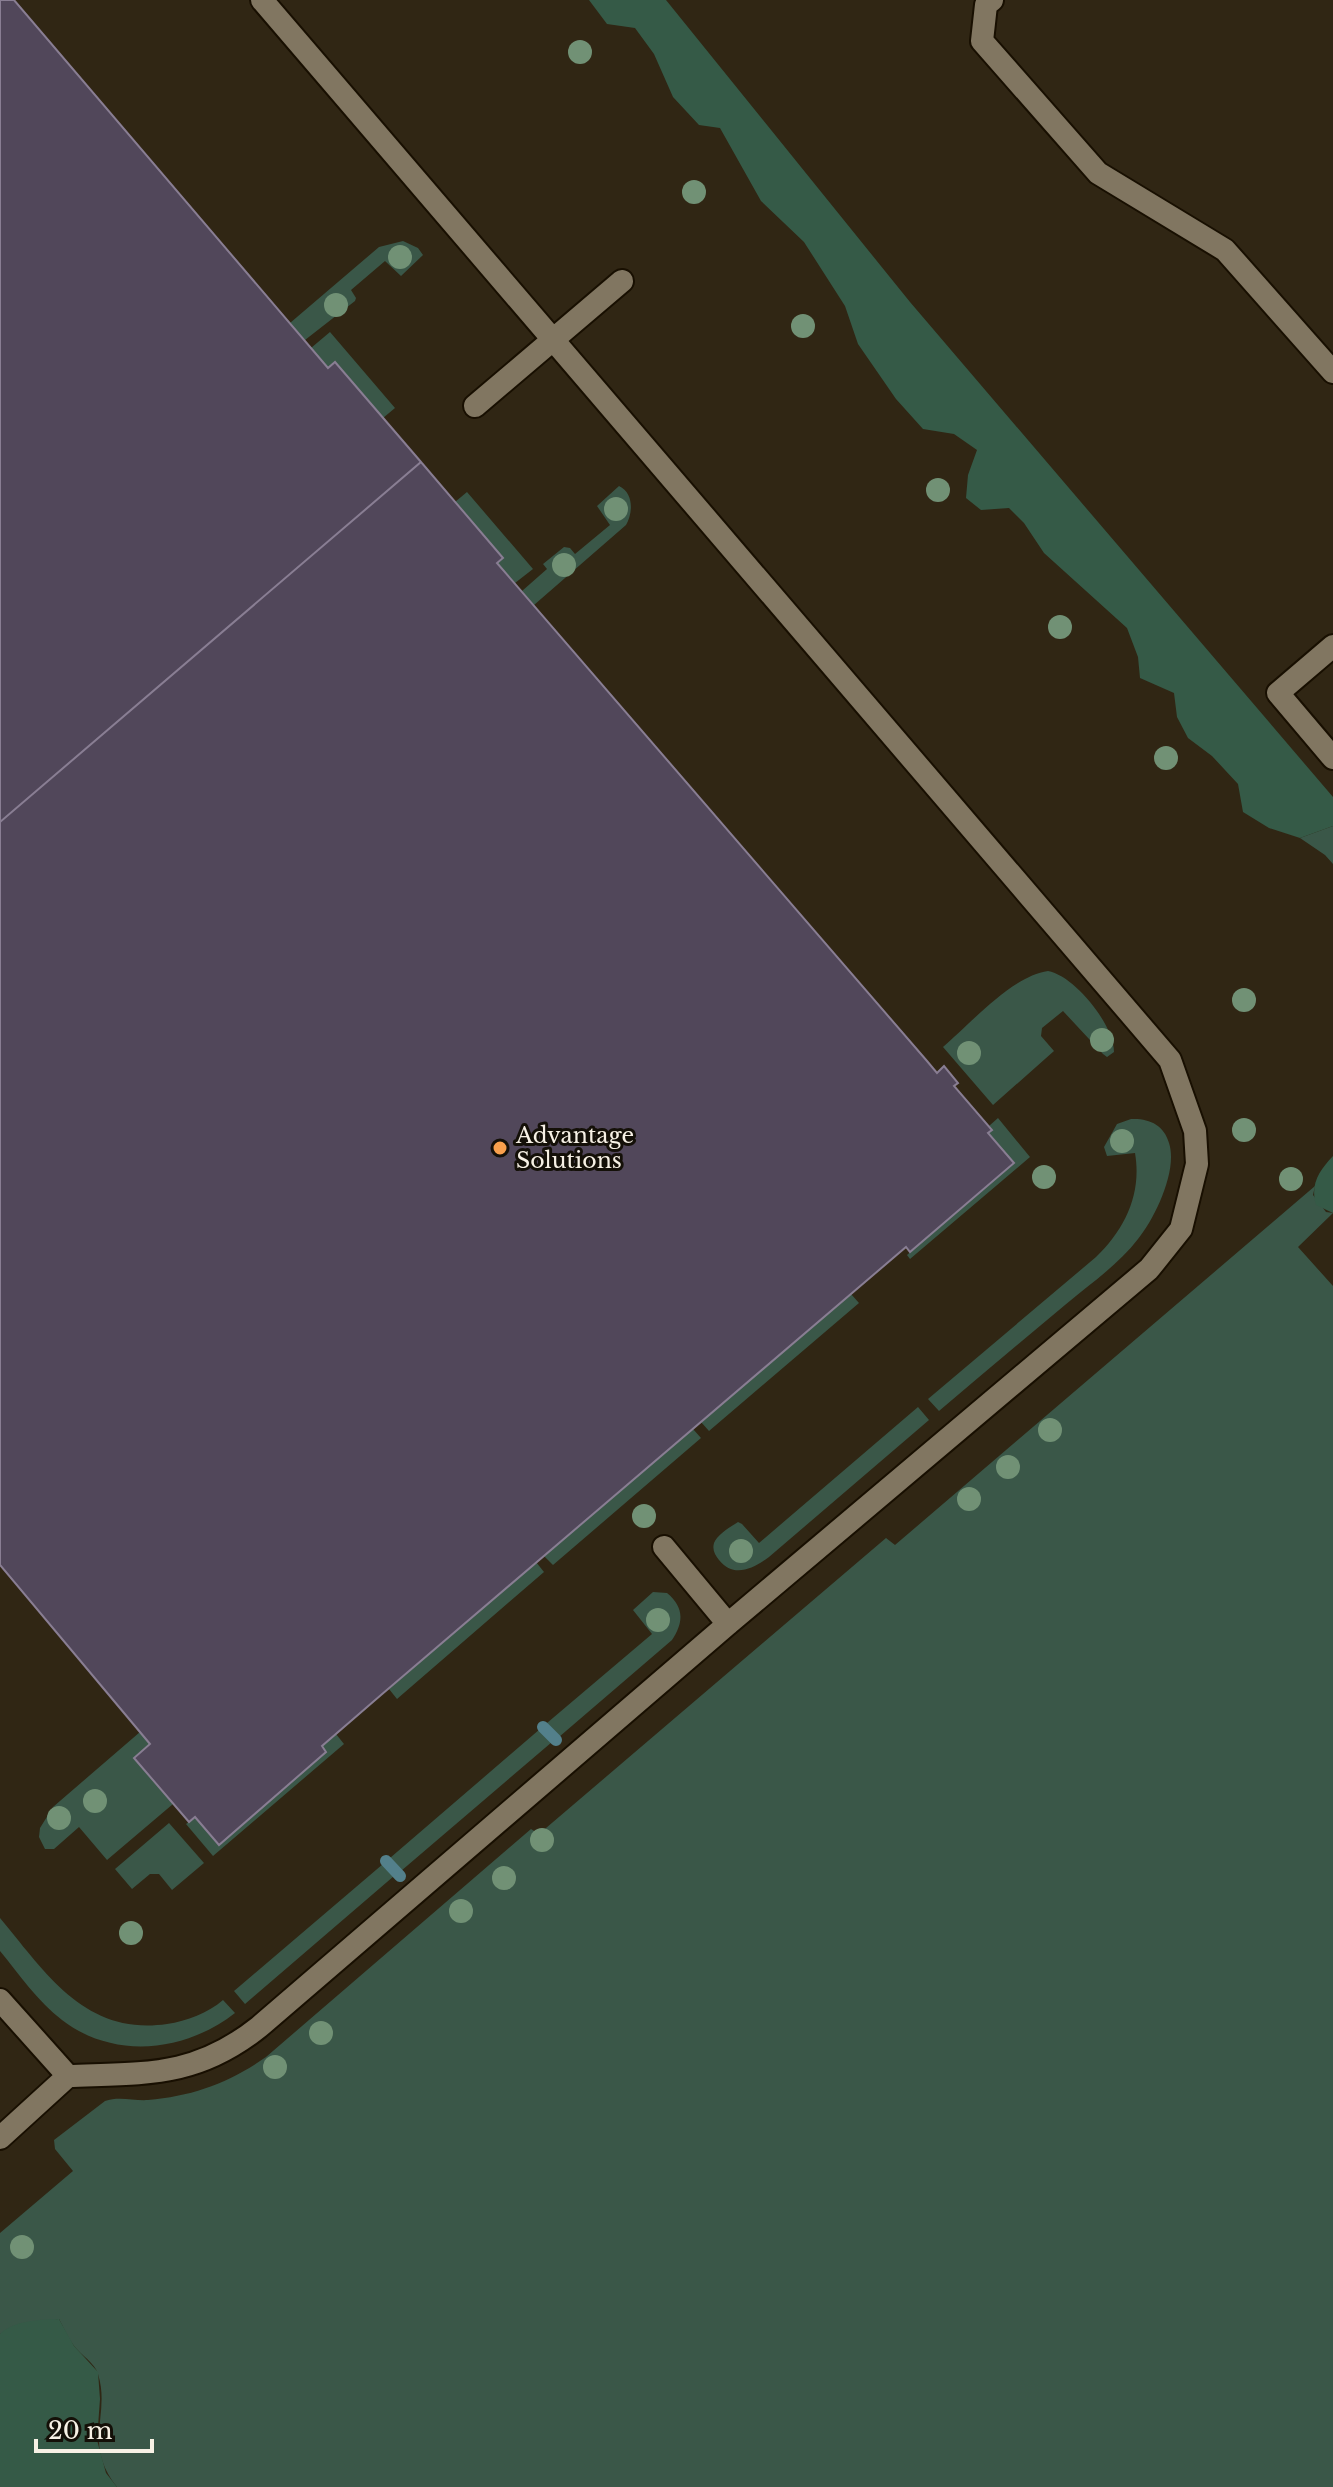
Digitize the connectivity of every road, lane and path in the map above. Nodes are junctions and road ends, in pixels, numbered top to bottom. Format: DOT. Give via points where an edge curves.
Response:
graph roads {
  1 [pos="262,0"];
  2 [pos="992,0"];
  3 [pos="622,281"];
  4 [pos="553,340"];
  5 [pos="1333,372"];
  6 [pos="475,406"];
  7 [pos="1333,646"];
  8 [pos="1333,758"];
  9 [pos="664,1547"];
  10 [pos="728,1624"];
  11 [pos="0,2000"];
  12 [pos="68,2076"];
  13 [pos="0,2138"];
  1 -- 4 [label="lane"];
  2 -- 5 [label="lane" via="986,5 982,41 1098,173 1225,250"];
  3 -- 4 [label="lane"];
  4 -- 6 [label="lane"];
  4 -- 10 [label="lane" via="1170,1060 1195,1131 1197,1164 1181,1229 1149,1269"];
  7 -- 8 [label="lane" via="1278,693"];
  9 -- 10 [label="lane"];
  10 -- 12 [label="lane" via="234,2047 177,2069"];
  11 -- 12 [label="lane"];
  12 -- 13 [label="lane"];
}
